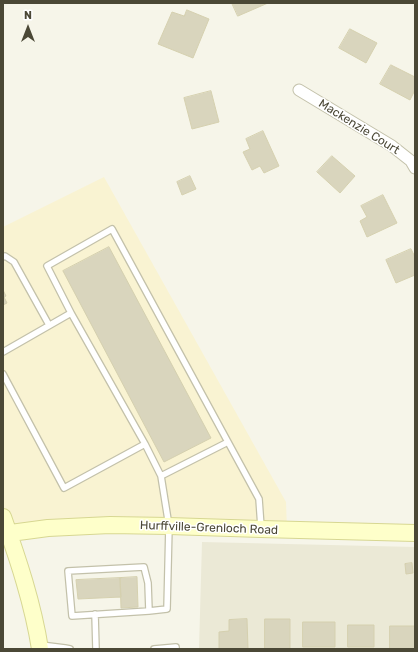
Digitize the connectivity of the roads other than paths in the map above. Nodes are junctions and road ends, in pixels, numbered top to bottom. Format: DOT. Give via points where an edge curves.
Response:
graph roads {
  1 [pos="299,90"];
  2 [pos="415,168"];
  3 [pos="3,257"];
  4 [pos="71,313"];
  5 [pos="49,326"];
  6 [pos="3,352"];
  7 [pos="3,374"];
  8 [pos="228,442"];
  9 [pos="145,444"];
  10 [pos="161,476"];
  11 [pos="3,517"];
  12 [pos="168,526"];
  13 [pos="261,529"];
  14 [pos="6,533"];
  15 [pos="415,533"];
  16 [pos="149,611"];
  17 [pos="94,614"];
  18 [pos="40,647"];
  19 [pos="70,649"];
  20 [pos="96,649"];
  21 [pos="154,649"];
  22 [pos="176,649"];
  1 -- 2 [label="street, Mackenzie Court" via="392,146 411,161"];
  3 -- 5 [label="lane" via="14,262"];
  4 -- 5 [label="lane"];
  4 -- 8 [label="lane" via="47,266 112,229"];
  4 -- 9 [label="lane"];
  5 -- 6 [label="lane"];
  7 -- 9 [label="lane" via="64,488"];
  8 -- 10 [label="lane"];
  8 -- 13 [label="lane" via="259,499"];
  9 -- 10 [label="lane"];
  10 -- 12 [label="lane"];
  11 -- 14 [label="main road"];
  12 -- 13 [label="main road, Hurffville-Grenloch Road"];
  12 -- 14 [label="main road, Hurffville-Grenloch Road" via="110,525"];
  12 -- 16 [label="lane" via="167,609"];
  13 -- 15 [label="main road, Hurffville-Grenloch Road"];
  14 -- 18 [label="main road" via="22,576"];
  16 -- 17 [label="lane"];
  16 -- 17 [label="lane" via="148,583 144,567 68,571 72,616"];
  17 -- 20 [label="lane"];
  18 -- 19 [label="lane"];
  21 -- 22 [label="lane"];
}
